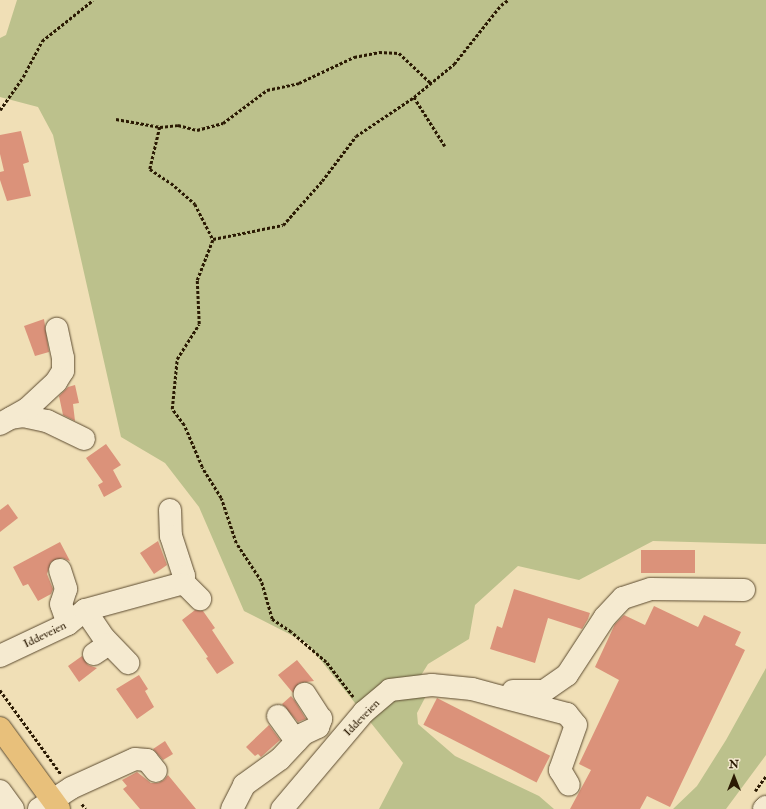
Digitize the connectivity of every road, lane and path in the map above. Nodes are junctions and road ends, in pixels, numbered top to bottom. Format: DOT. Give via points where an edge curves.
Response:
graph roads {
  1 [pos="93,0"];
  2 [pos="508,0"];
  3 [pos="431,83"];
  4 [pos="414,96"];
  5 [pos="0,110"];
  6 [pos="116,119"];
  7 [pos="160,127"];
  8 [pos="444,146"];
  9 [pos="213,239"];
  10 [pos="57,329"];
  11 [pos="6,421"];
  12 [pos="84,438"];
  13 [pos="170,510"];
  14 [pos="60,570"];
  15 [pos="180,584"];
  16 [pos="744,590"];
  17 [pos="200,600"];
  18 [pos="85,610"];
  19 [pos="68,624"];
  20 [pos="0,656"];
  21 [pos="128,663"];
  22 [pos="474,689"];
  23 [pos="0,690"];
  24 [pos="305,694"];
  25 [pos="364,712"];
  26 [pos="278,716"];
  27 [pos="0,728"];
  28 [pos="296,741"];
  29 [pos="156,771"];
  30 [pos="569,785"];
  31 [pos="71,788"];
  32 [pos="0,791"];
  33 [pos="50,806"];
  34 [pos="13,809"];
  35 [pos="86,809"];
  36 [pos="232,809"];
  37 [pos="282,809"];
  1 -- 5 [label="path" via="42,42 23,77"];
  2 -- 3 [label="path" via="501,5 454,64"];
  3 -- 4 [label="path"];
  3 -- 7 [label="path" via="399,53 379,52 354,57 299,83 267,90 223,123 197,130 178,125"];
  4 -- 8 [label="path"];
  4 -- 9 [label="path" via="356,136 322,182 283,225"];
  6 -- 7 [label="path"];
  7 -- 9 [label="path" via="150,169 195,204"];
  9 -- 25 [label="path" via="197,280 199,324 177,359 172,410 184,425 202,467 221,498 236,543 261,581 272,619 326,662"];
  10 -- 11 [label="street" via="63,371 44,396"];
  11 -- 12 [label="street" via="23,416 48,421"];
  13 -- 15 [label="street" via="171,536 184,576"];
  14 -- 19 [label="street" via="66,589 61,604"];
  15 -- 17 [label="street" via="186,585"];
  15 -- 18 [label="street, Iddeveien"];
  16 -- 22 [label="street" via="651,589 623,598 605,617 567,676 544,691"];
  18 -- 19 [label="street, Iddeveien"];
  18 -- 21 [label="street" via="102,649"];
  19 -- 20 [label="street, Iddeveien"];
  22 -- 25 [label="street, Iddeveien" via="432,685 390,690"];
  22 -- 30 [label="street" via="567,714 576,725 560,770"];
  23 -- 31 [label="path"];
  24 -- 28 [label="street" via="321,719 318,727 303,734"];
  25 -- 37 [label="street, Iddeveien"];
  26 -- 28 [label="street"];
  27 -- 33 [label="main road"];
  28 -- 36 [label="street" via="280,759 244,785"];
  29 -- 31 [label="street" via="147,760 135,759"];
  31 -- 33 [label="street"];
  31 -- 35 [label="path"];
  32 -- 34 [label="street"];
}
